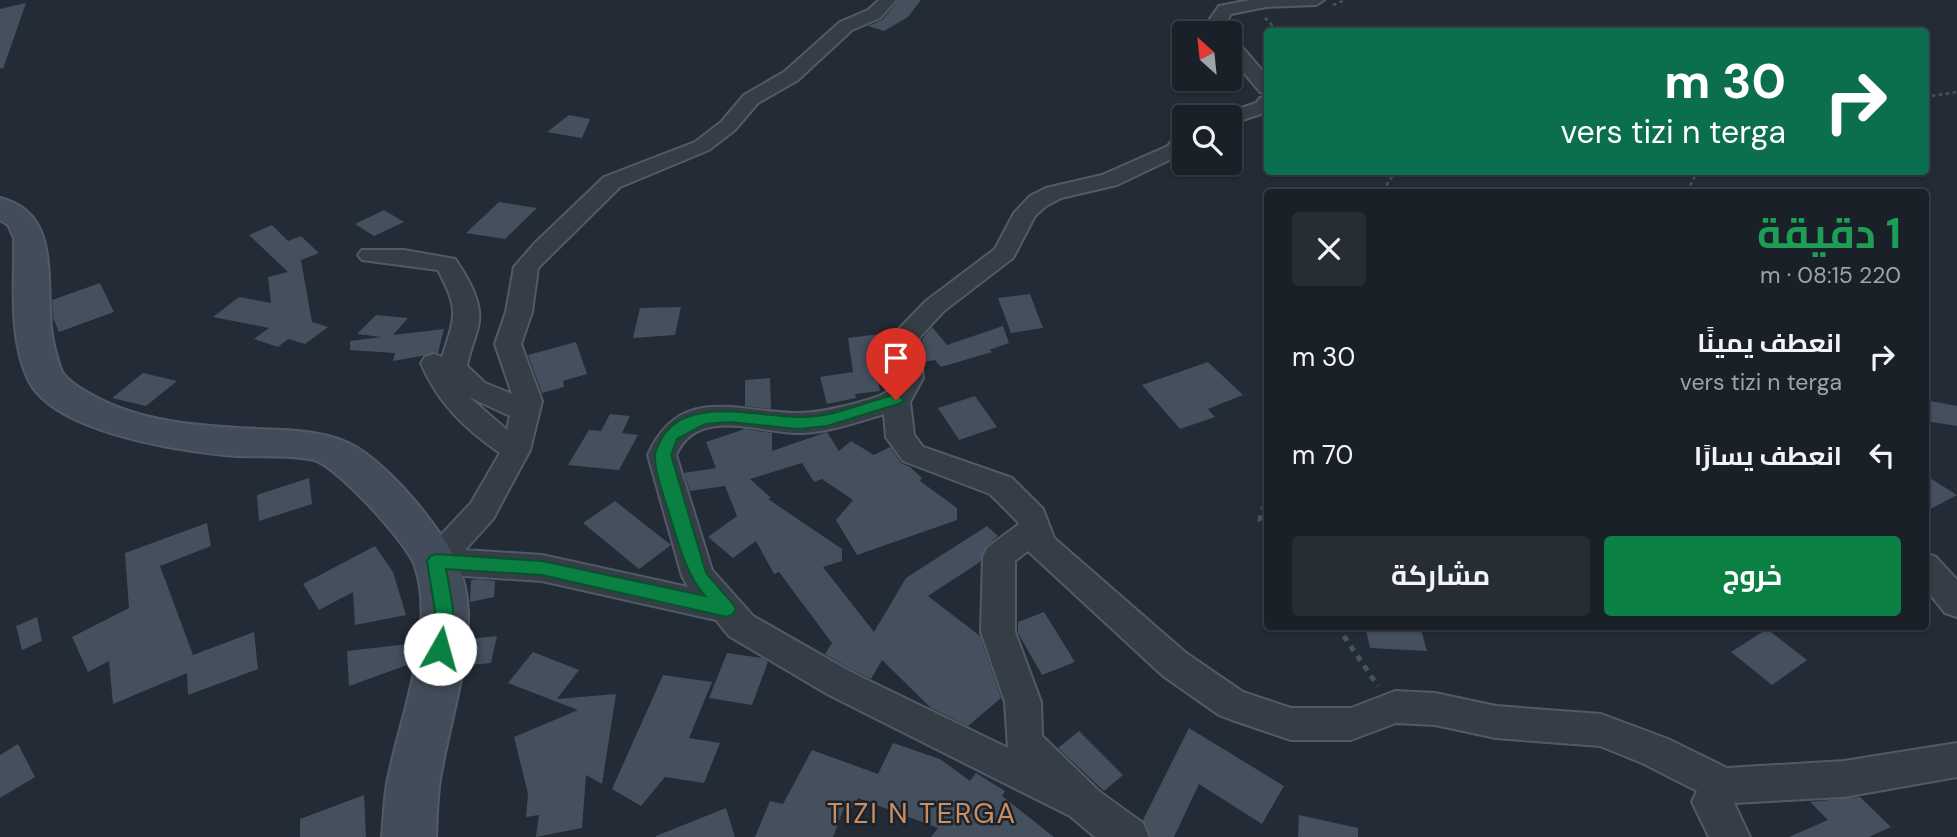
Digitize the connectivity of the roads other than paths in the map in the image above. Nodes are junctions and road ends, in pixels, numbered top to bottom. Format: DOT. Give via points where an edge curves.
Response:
graph roads {
  1 [pos="888,0"];
  2 [pos="1316,0"];
  3 [pos="1220,21"];
  4 [pos="1242,57"];
  5 [pos="1264,82"];
  6 [pos="1264,105"];
  7 [pos="1242,114"];
  8 [pos="1172,151"];
  9 [pos="0,207"];
  10 [pos="370,256"];
  11 [pos="434,363"];
  12 [pos="896,400"];
  13 [pos="526,411"];
  14 [pos="516,450"];
  15 [pos="1035,529"];
  16 [pos="436,561"];
  17 [pos="1929,571"];
  18 [pos="1957,603"];
  19 [pos="727,609"];
  20 [pos="1957,760"];
  21 [pos="1725,786"];
  22 [pos="1078,801"];
  23 [pos="409,837"];
  24 [pos="1129,837"];
  25 [pos="1730,837"];
  1 -- 13 [label="street" via="874,14 846,26 791,76 751,99 728,126 702,146 611,182 526,267 508,344 528,401"];
  2 -- 3 [label="street" via="1225,10"];
  4 -- 5 [label="street"];
  6 -- 7 [label="street"];
  8 -- 12 [label="street" via="1109,180 1038,201 1025,213 1005,253 935,306 906,337 907,388"];
  9 -- 16 [label="main road" via="22,220 30,238 33,335 46,379 68,398 132,427 223,441 315,446 334,452 403,515"];
  10 -- 13 [label="street" via="447,264 467,317 453,368 475,389"];
  11 -- 14 [label="street" via="440,382 459,404"];
  12 -- 15 [label="street" via="900,437 913,454 1000,485 1031,517"];
  12 -- 19 [label="street" via="827,421 703,418 671,436 662,455 671,493 698,576"];
  13 -- 14 [label="street"];
  14 -- 16 [label="street" via="482,511"];
  15 -- 21 [label="street" via="1040,544 1174,664 1232,704 1291,724 1351,724 1395,708 1601,730"];
  15 -- 22 [label="street" via="999,556 998,632 1023,702 1024,743"];
  16 -- 19 [label="street" via="542,568"];
  16 -- 23 [label="main road" via="445,611 438,668 414,777"];
  17 -- 18 [label="street"];
  19 -- 22 [label="street" via="741,626 841,684"];
  20 -- 21 [label="street" via="1844,779"];
  21 -- 25 [label="street" via="1711,802"];
  22 -- 24 [label="street"];
}
